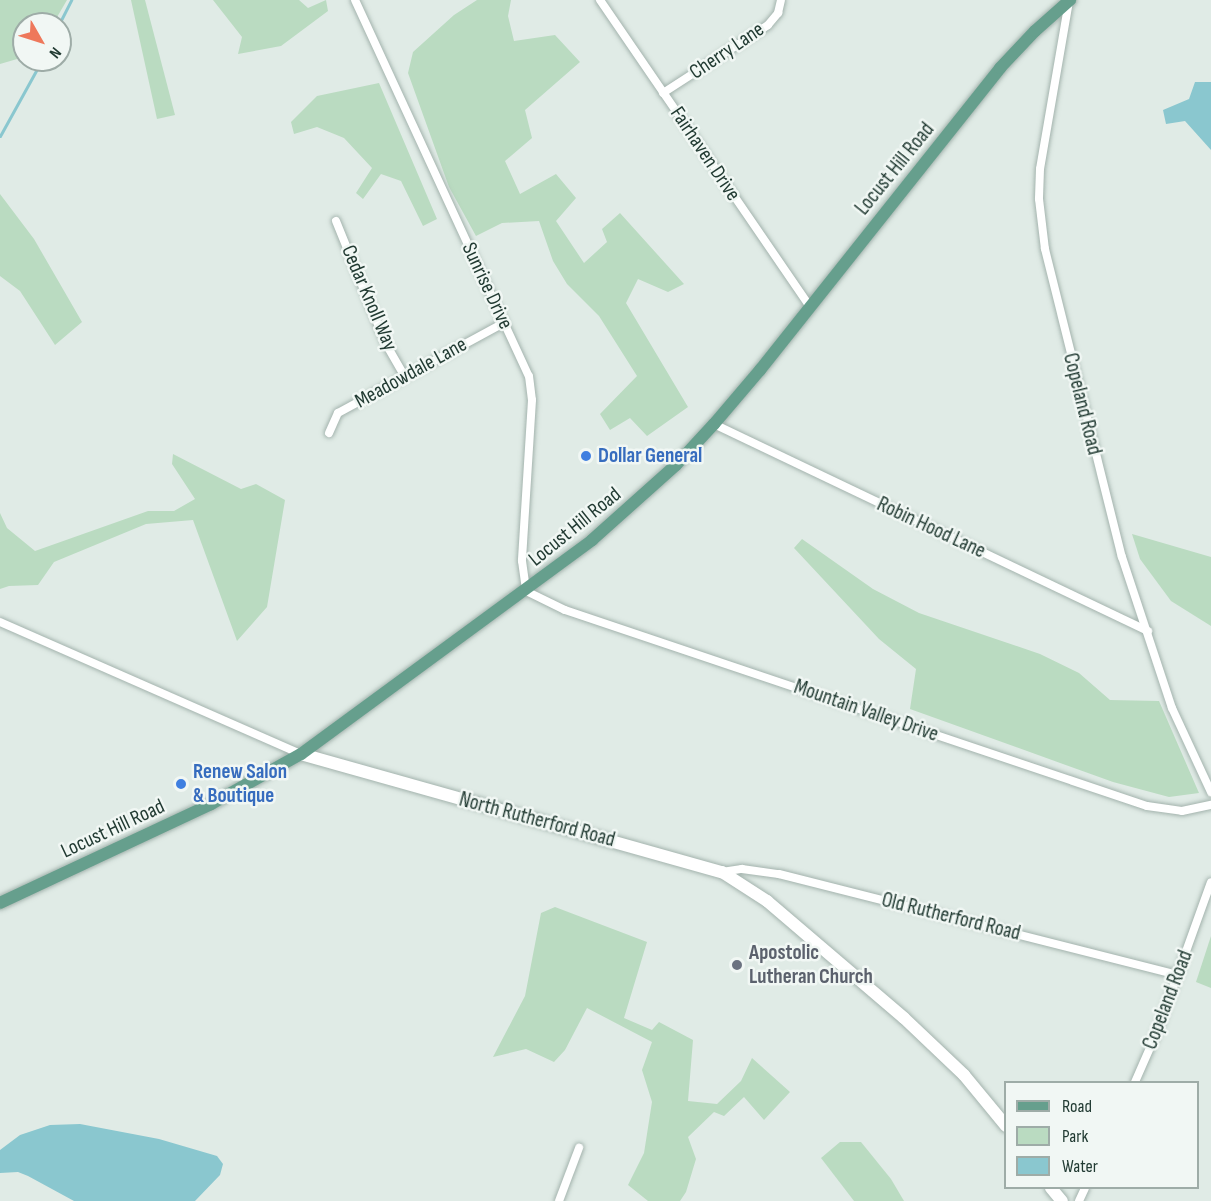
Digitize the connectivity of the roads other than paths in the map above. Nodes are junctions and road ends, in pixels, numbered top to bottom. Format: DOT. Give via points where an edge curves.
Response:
graph roads {
  1 [pos="355,0"];
  2 [pos="600,0"];
  3 [pos="781,0"];
  4 [pos="1069,1"];
  5 [pos="663,93"];
  6 [pos="336,221"];
  7 [pos="810,307"];
  8 [pos="504,322"];
  9 [pos="404,375"];
  10 [pos="714,424"];
  11 [pos="329,433"];
  12 [pos="526,591"];
  13 [pos="0,622"];
  14 [pos="1148,631"];
  15 [pos="301,754"];
  16 [pos="1211,792"];
  17 [pos="1211,805"];
  18 [pos="722,872"];
  19 [pos="1211,882"];
  20 [pos="0,903"];
  21 [pos="1178,975"];
  22 [pos="1136,1081"];
  23 [pos="1004,1125"];
  24 [pos="579,1148"];
  25 [pos="1052,1189"];
  26 [pos="559,1201"];
  27 [pos="1062,1201"];
  1 -- 8 [label="street, Sunrise Drive"];
  2 -- 5 [label="street, Fairhaven Drive"];
  3 -- 5 [label="street, Cherry Lane" via="778,13 768,25"];
  4 -- 7 [label="main road, Locust Hill Road" via="1000,68"];
  4 -- 14 [label="street, Copeland Road" via="1040,169 1041,227 1109,512"];
  5 -- 7 [label="street, Fairhaven Drive"];
  6 -- 9 [label="street, Cedar Knoll Way" via="386,344"];
  7 -- 10 [label="main road, Locust Hill Road"];
  8 -- 9 [label="street, Meadowdale Lane"];
  8 -- 12 [label="street, Sunrise Drive" via="531,388 522,561"];
  9 -- 11 [label="street, Meadowdale Lane" via="338,413"];
  10 -- 12 [label="main road, Locust Hill Road" via="631,507"];
  10 -- 14 [label="street, Robin Hood Lane"];
  12 -- 15 [label="main road, Locust Hill Road"];
  12 -- 17 [label="street, Mountain Valley Drive" via="576,613 1147,806 1182,811"];
  13 -- 15 [label="street, North Rutherford Road"];
  14 -- 16 [label="street, Copeland Road" via="1172,708"];
  15 -- 18 [label="street, North Rutherford Road"];
  15 -- 20 [label="main road, Locust Hill Road" via="211,804"];
  18 -- 21 [label="street, Old Rutherford Road" via="742,869 779,874"];
  18 -- 23 [label="street, North Rutherford Road" via="767,901 904,1018 964,1075"];
  19 -- 21 [label="street, Copeland Road"];
  21 -- 22 [label="street, Copeland Road"];
  24 -- 26 [label="street"];
  25 -- 27 [label="street"];
}
